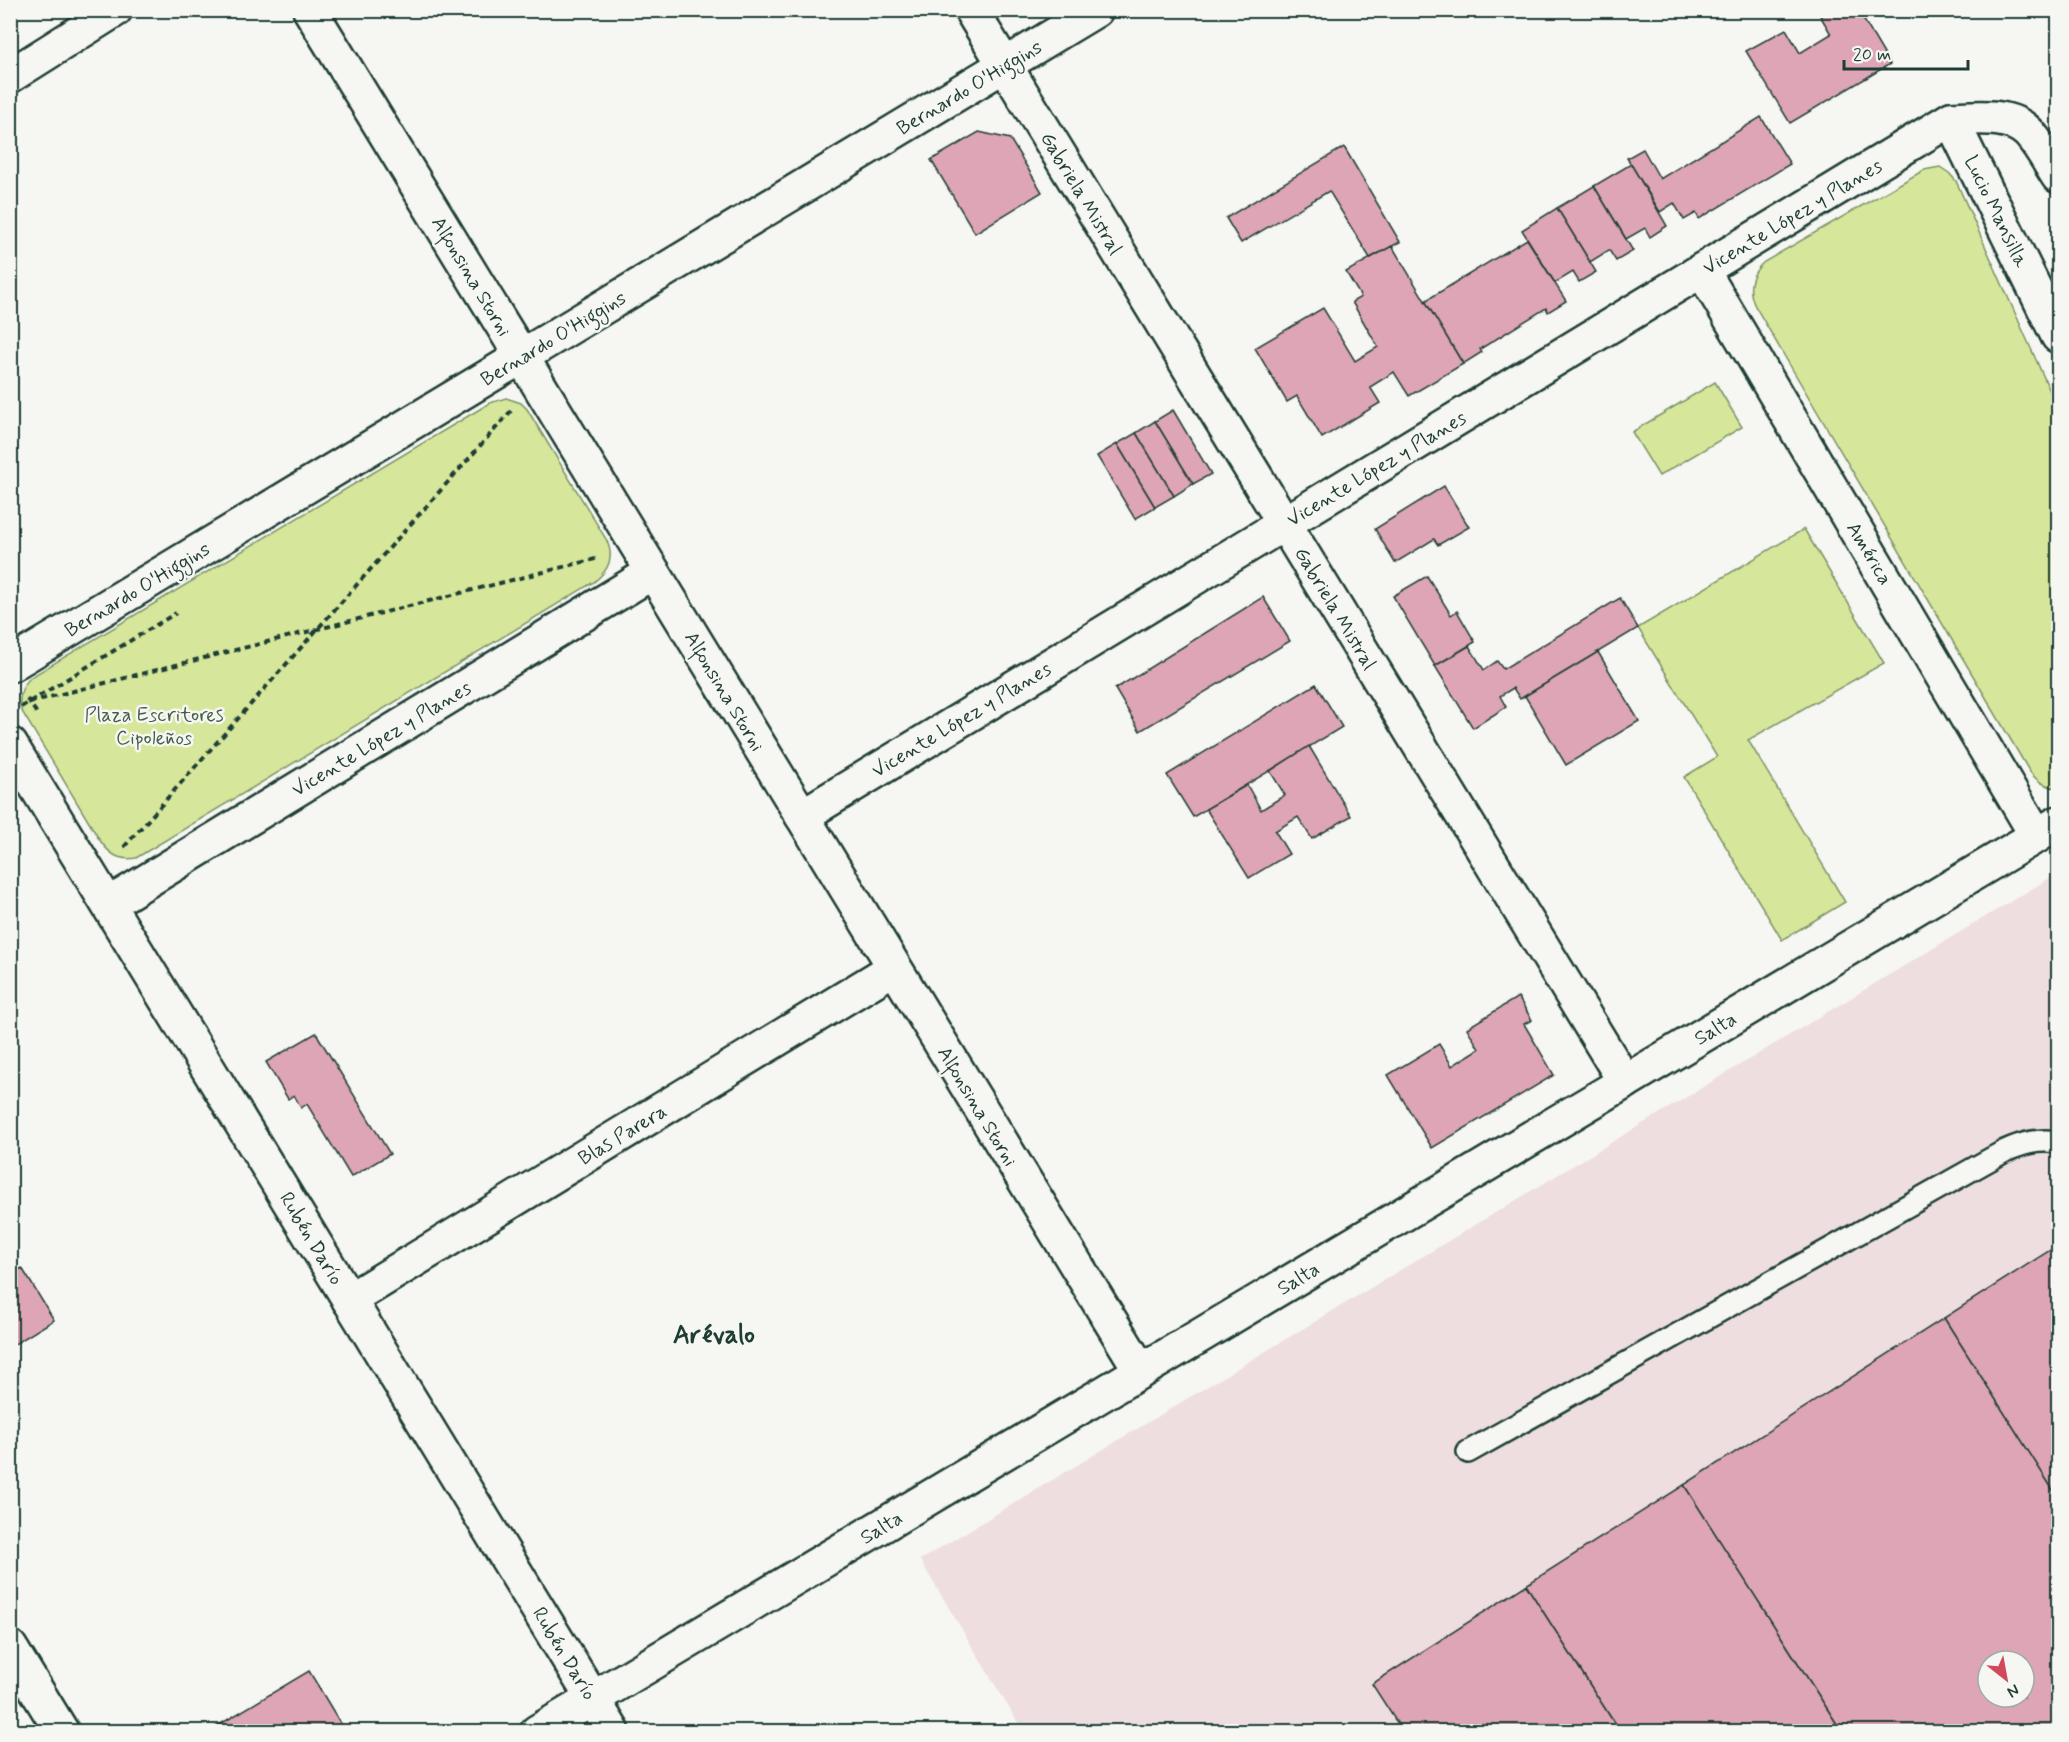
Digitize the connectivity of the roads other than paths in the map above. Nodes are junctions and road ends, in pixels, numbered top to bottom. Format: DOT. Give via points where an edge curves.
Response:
graph roads {
  1 [pos="115,10"];
  2 [pos="310,10"];
  3 [pos="970,10"];
  4 [pos="1096,10"];
  5 [pos="1004,66"];
  6 [pos="10,76"];
  7 [pos="1951,119"];
  8 [pos="2058,176"];
  9 [pos="1702,270"];
  10 [pos="2058,336"];
  11 [pos="522,357"];
  12 [pos="1284,524"];
  13 [pos="652,572"];
  14 [pos="10,665"];
  15 [pos="10,744"];
  16 [pos="802,816"];
  17 [pos="2048,830"];
  18 [pos="109,904"];
  19 [pos="894,968"];
  20 [pos="1625,1082"];
  21 [pos="2058,1142"];
  22 [pos="349,1300"];
  23 [pos="1141,1371"];
  24 [pos="1468,1452"];
  25 [pos="12,1653"];
  26 [pos="592,1698"];
  27 [pos="62,1731"];
  28 [pos="537,1731"];
  29 [pos="613,1731"];
  1 -- 6 [label="street"];
  2 -- 11 [label="street, Alfonsina Storni"];
  3 -- 5 [label="street, Gabriela Mistral"];
  4 -- 5 [label="street, Bernardo O'Higgins"];
  5 -- 11 [label="street, Bernardo O'Higgins"];
  5 -- 12 [label="street, Gabriela Mistral"];
  7 -- 8 [label="street" via="2006,120 2028,131"];
  7 -- 9 [label="street, Vicente López y Planes"];
  7 -- 10 [label="street, Lucio Mansilla"];
  9 -- 12 [label="street, Vicente López y Planes"];
  9 -- 17 [label="street, América"];
  11 -- 13 [label="street, Alfonsina Storni"];
  11 -- 14 [label="street, Bernardo O'Higgins"];
  12 -- 16 [label="street, Vicente López y Planes"];
  12 -- 20 [label="street, Gabriela Mistral"];
  13 -- 16 [label="street, Alfonsina Storni"];
  13 -- 18 [label="street, Vicente López y Planes"];
  15 -- 18 [label="street, Rubén Darío"];
  16 -- 19 [label="street, Alfonsina Storni"];
  17 -- 20 [label="street, Salta"];
  18 -- 22 [label="street, Rubén Darío"];
  19 -- 22 [label="street, Blas Parera"];
  19 -- 23 [label="street, Alfonsina Storni"];
  20 -- 23 [label="street, Salta"];
  21 -- 24 [label="lane" via="2039,1140 2005,1151"];
  22 -- 26 [label="street, Rubén Darío"];
  23 -- 26 [label="street, Salta"];
  25 -- 27 [label="street"];
  26 -- 28 [label="street, Salta"];
  26 -- 29 [label="street, Rubén Darío"];
}
